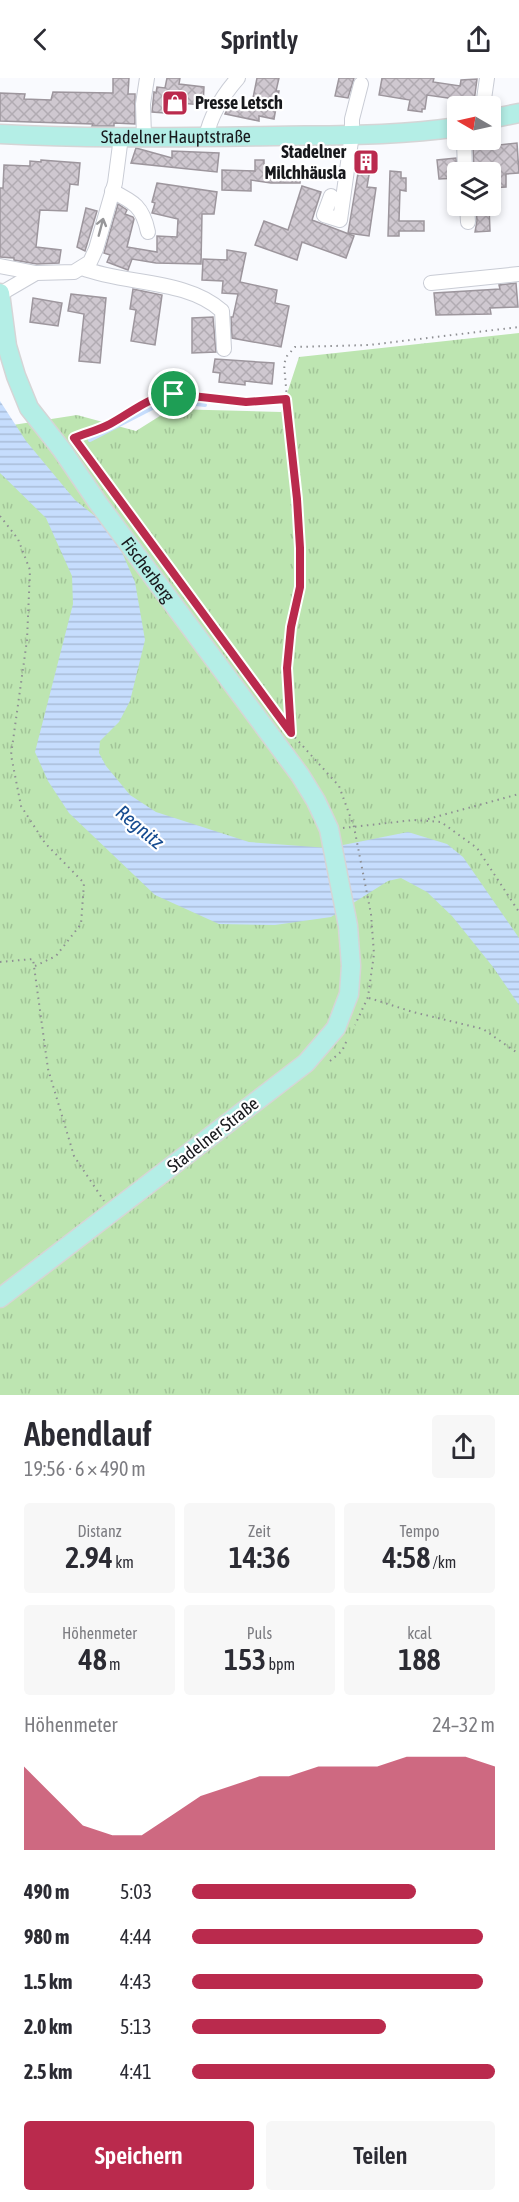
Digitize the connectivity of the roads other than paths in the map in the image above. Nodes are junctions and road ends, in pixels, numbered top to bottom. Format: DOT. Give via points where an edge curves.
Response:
graph roads {
  1 [pos="147,78"];
  2 [pos="238,78"];
  3 [pos="488,78"];
  4 [pos="361,84"];
  5 [pos="485,96"];
  6 [pos="519,113"];
  7 [pos="501,117"];
  8 [pos="447,128"];
  9 [pos="0,134"];
  10 [pos="352,134"];
  11 [pos="144,136"];
  12 [pos="121,137"];
  13 [pos="206,137"];
  14 [pos="112,191"];
  15 [pos="331,196"];
  16 [pos="468,216"];
  17 [pos="468,222"];
  18 [pos="148,232"];
  19 [pos="0,266"];
  20 [pos="82,268"];
  21 [pos="36,273"];
  22 [pos="519,274"];
  23 [pos="431,283"];
  24 [pos="0,294"];
  25 [pos="224,349"];
  26 [pos="348,926"];
  27 [pos="0,1298"];
  1 -- 11 [label="street"];
  2 -- 13 [label="street" via="218,104"];
  3 -- 5 [label="street"];
  4 -- 10 [label="street"];
  6 -- 7 [label="main road"];
  8 -- 10 [label="main road, Stadelner Hauptstraße"];
  9 -- 12 [label="main road, Stadelner Hauptstraße"];
  10 -- 13 [label="main road, Stadelner Hauptstraße"];
  10 -- 15 [label="street" via="340,220 324,215"];
  11 -- 12 [label="main road, Stadelner Hauptstraße"];
  11 -- 13 [label="main road, Stadelner Hauptstraße"];
  12 -- 14 [label="street"];
  14 -- 18 [label="street" via="134,202 145,217"];
  20 -- 14 [label="street, one-way" via="96,249"];
  16 -- 17 [label="street"];
  19 -- 21 [label="street"];
  20 -- 21 [label="street" via="74,272"];
  20 -- 25 [label="street" via="200,295 222,311"];
  21 -- 24 [label="street"];
  22 -- 23 [label="street"];
  24 -- 26 [label="main road, Fischerberg" via="7,346 29,408 316,801 329,829"];
  26 -- 27 [label="main road, Stadelner Straße" via="349,994 336,1029 306,1063"];
}
